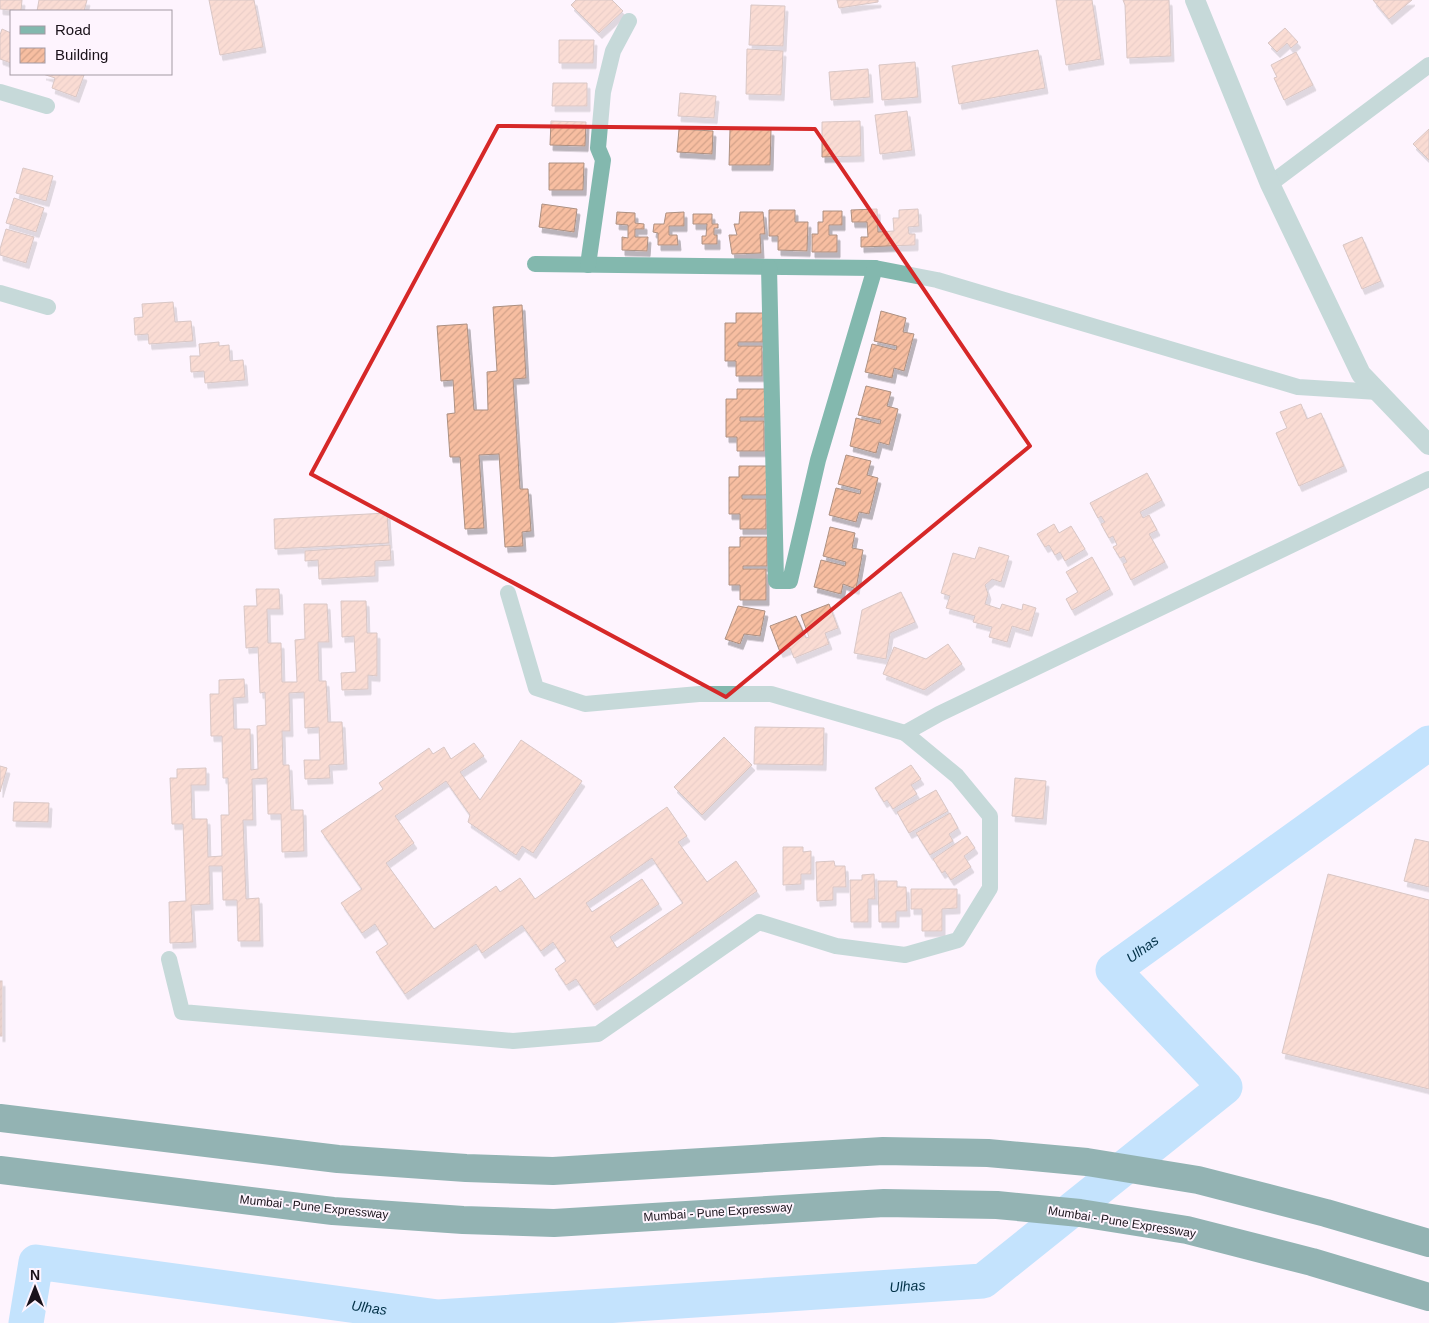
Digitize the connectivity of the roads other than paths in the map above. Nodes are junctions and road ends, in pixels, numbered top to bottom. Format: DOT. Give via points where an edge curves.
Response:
graph roads {
  1 [pos="1194,0"];
  2 [pos="629,22"];
  3 [pos="1429,65"];
  4 [pos="0,92"];
  5 [pos="47,106"];
  6 [pos="1270,184"];
  7 [pos="535,264"];
  8 [pos="588,265"];
  9 [pos="769,267"];
  10 [pos="875,268"];
  11 [pos="0,293"];
  12 [pos="48,308"];
  13 [pos="1378,392"];
  14 [pos="1429,445"];
  15 [pos="1429,479"];
  16 [pos="508,594"];
  17 [pos="905,733"];
  18 [pos="169,960"];
  19 [pos="0,1118"];
  20 [pos="0,1170"];
  21 [pos="1429,1243"];
  22 [pos="1429,1297"];
  1 -- 6 [label="street"];
  2 -- 8 [label="street" via="612,51 603,92 598,148 603,160"];
  3 -- 6 [label="street"];
  4 -- 5 [label="street"];
  6 -- 13 [label="street" via="1361,374"];
  7 -- 8 [label="street"];
  8 -- 9 [label="street"];
  9 -- 10 [label="street"];
  9 -- 10 [label="street" via="776,581 790,581 818,460"];
  10 -- 13 [label="street" via="937,280 1298,388"];
  11 -- 12 [label="street"];
  13 -- 14 [label="street"];
  15 -- 17 [label="street"];
  16 -- 17 [label="street" via="536,688 585,704 699,694 771,694"];
  17 -- 18 [label="street" via="957,776 990,816 990,888 958,940 905,955 836,946 759,922 598,1034 513,1041 182,1012"];
  19 -- 21 [label="highway" via="338,1159 466,1168 553,1171 883,1151 988,1153 1087,1162 1196,1180 1326,1212"];
  20 -- 22 [label="highway, Mumbai - Pune Expressway" via="333,1211 491,1221 554,1223 884,1203 997,1206 1080,1213 1187,1230 1312,1262"];
}
